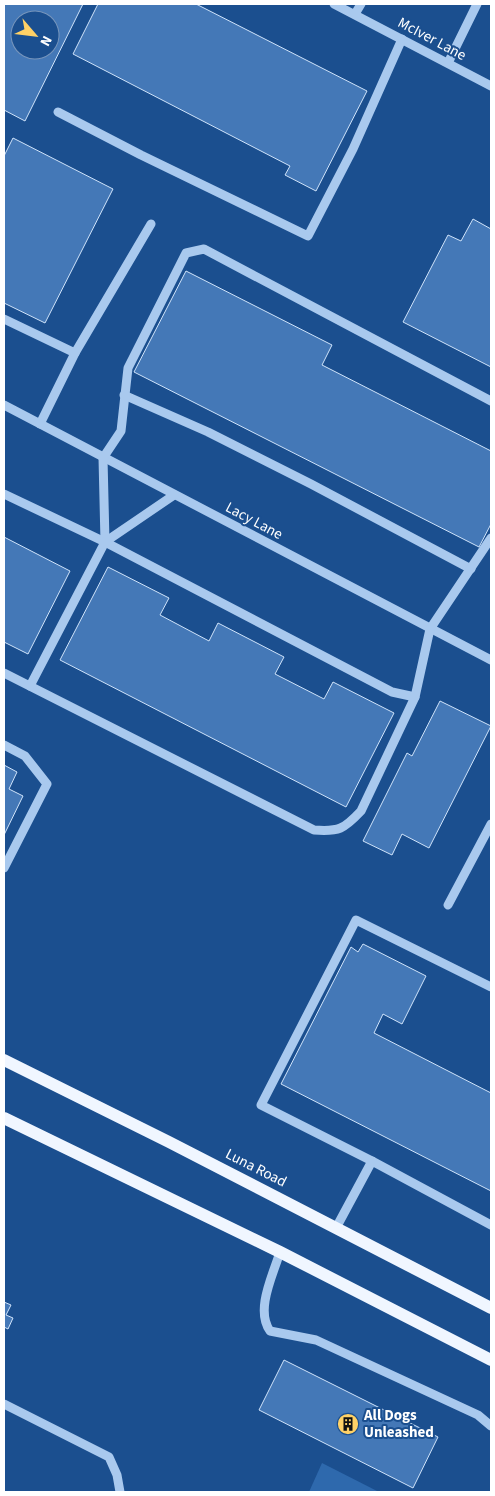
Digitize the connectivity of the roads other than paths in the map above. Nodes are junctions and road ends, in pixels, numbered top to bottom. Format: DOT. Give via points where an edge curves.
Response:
graph roads {
  1 [pos="334,4"];
  2 [pos="360,4"];
  3 [pos="477,4"];
  4 [pos="354,14"];
  5 [pos="402,39"];
  6 [pos="448,63"];
  7 [pos="491,86"];
  8 [pos="58,112"];
  9 [pos="151,224"];
  10 [pos="4,319"];
  11 [pos="76,353"];
  12 [pos="124,395"];
  13 [pos="491,401"];
  14 [pos="4,405"];
  15 [pos="40,424"];
  16 [pos="103,458"];
  17 [pos="4,494"];
  18 [pos="174,495"];
  19 [pos="491,538"];
  20 [pos="105,542"];
  21 [pos="471,569"];
  22 [pos="430,629"];
  23 [pos="491,660"];
  24 [pos="4,673"];
  25 [pos="30,686"];
  26 [pos="415,697"];
  27 [pos="4,745"];
  28 [pos="491,824"];
  29 [pos="4,868"];
  30 [pos="448,905"];
  31 [pos="491,987"];
  32 [pos="4,1060"];
  33 [pos="4,1118"];
  34 [pos="372,1162"];
  35 [pos="491,1225"];
  36 [pos="336,1228"];
  37 [pos="280,1252"];
  38 [pos="491,1308"];
  39 [pos="491,1360"];
  40 [pos="4,1404"];
  41 [pos="491,1426"];
  42 [pos="120,1492"];
  1 -- 4 [label="street, McIver Lane"];
  2 -- 4 [label="street"];
  3 -- 6 [label="street"];
  4 -- 5 [label="street, McIver Lane"];
  5 -- 6 [label="street, McIver Lane"];
  5 -- 8 [label="street" via="353,149 308,236"];
  6 -- 7 [label="street, McIver Lane"];
  9 -- 11 [label="street"];
  10 -- 11 [label="street"];
  11 -- 15 [label="street"];
  12 -- 13 [label="street" via="128,368 186,252 204,249"];
  12 -- 16 [label="street" via="121,431"];
  12 -- 21 [label="street" via="268,462"];
  14 -- 15 [label="street, Lacy Lane"];
  15 -- 16 [label="street, Lacy Lane"];
  16 -- 18 [label="street, Lacy Lane"];
  16 -- 20 [label="street"];
  17 -- 20 [label="street"];
  18 -- 20 [label="street"];
  18 -- 22 [label="street, Lacy Lane"];
  19 -- 21 [label="street"];
  20 -- 25 [label="street"];
  20 -- 26 [label="street" via="392,692"];
  21 -- 22 [label="street"];
  22 -- 23 [label="street, Lacy Lane"];
  22 -- 26 [label="street"];
  24 -- 25 [label="street"];
  25 -- 26 [label="street" via="314,830 331,831 348,825 361,812"];
  27 -- 29 [label="street" via="25,756 47,784"];
  28 -- 30 [label="street"];
  31 -- 34 [label="street" via="356,920 261,1105"];
  32 -- 36 [label="main road, Luna Road"];
  33 -- 37 [label="main road"];
  34 -- 35 [label="street"];
  34 -- 36 [label="street"];
  36 -- 38 [label="main road, Luna Road"];
  37 -- 39 [label="main road"];
  37 -- 41 [label="street" via="263,1308 270,1332 316,1340 478,1415"];
  40 -- 42 [label="street" via="109,1456"];
}
